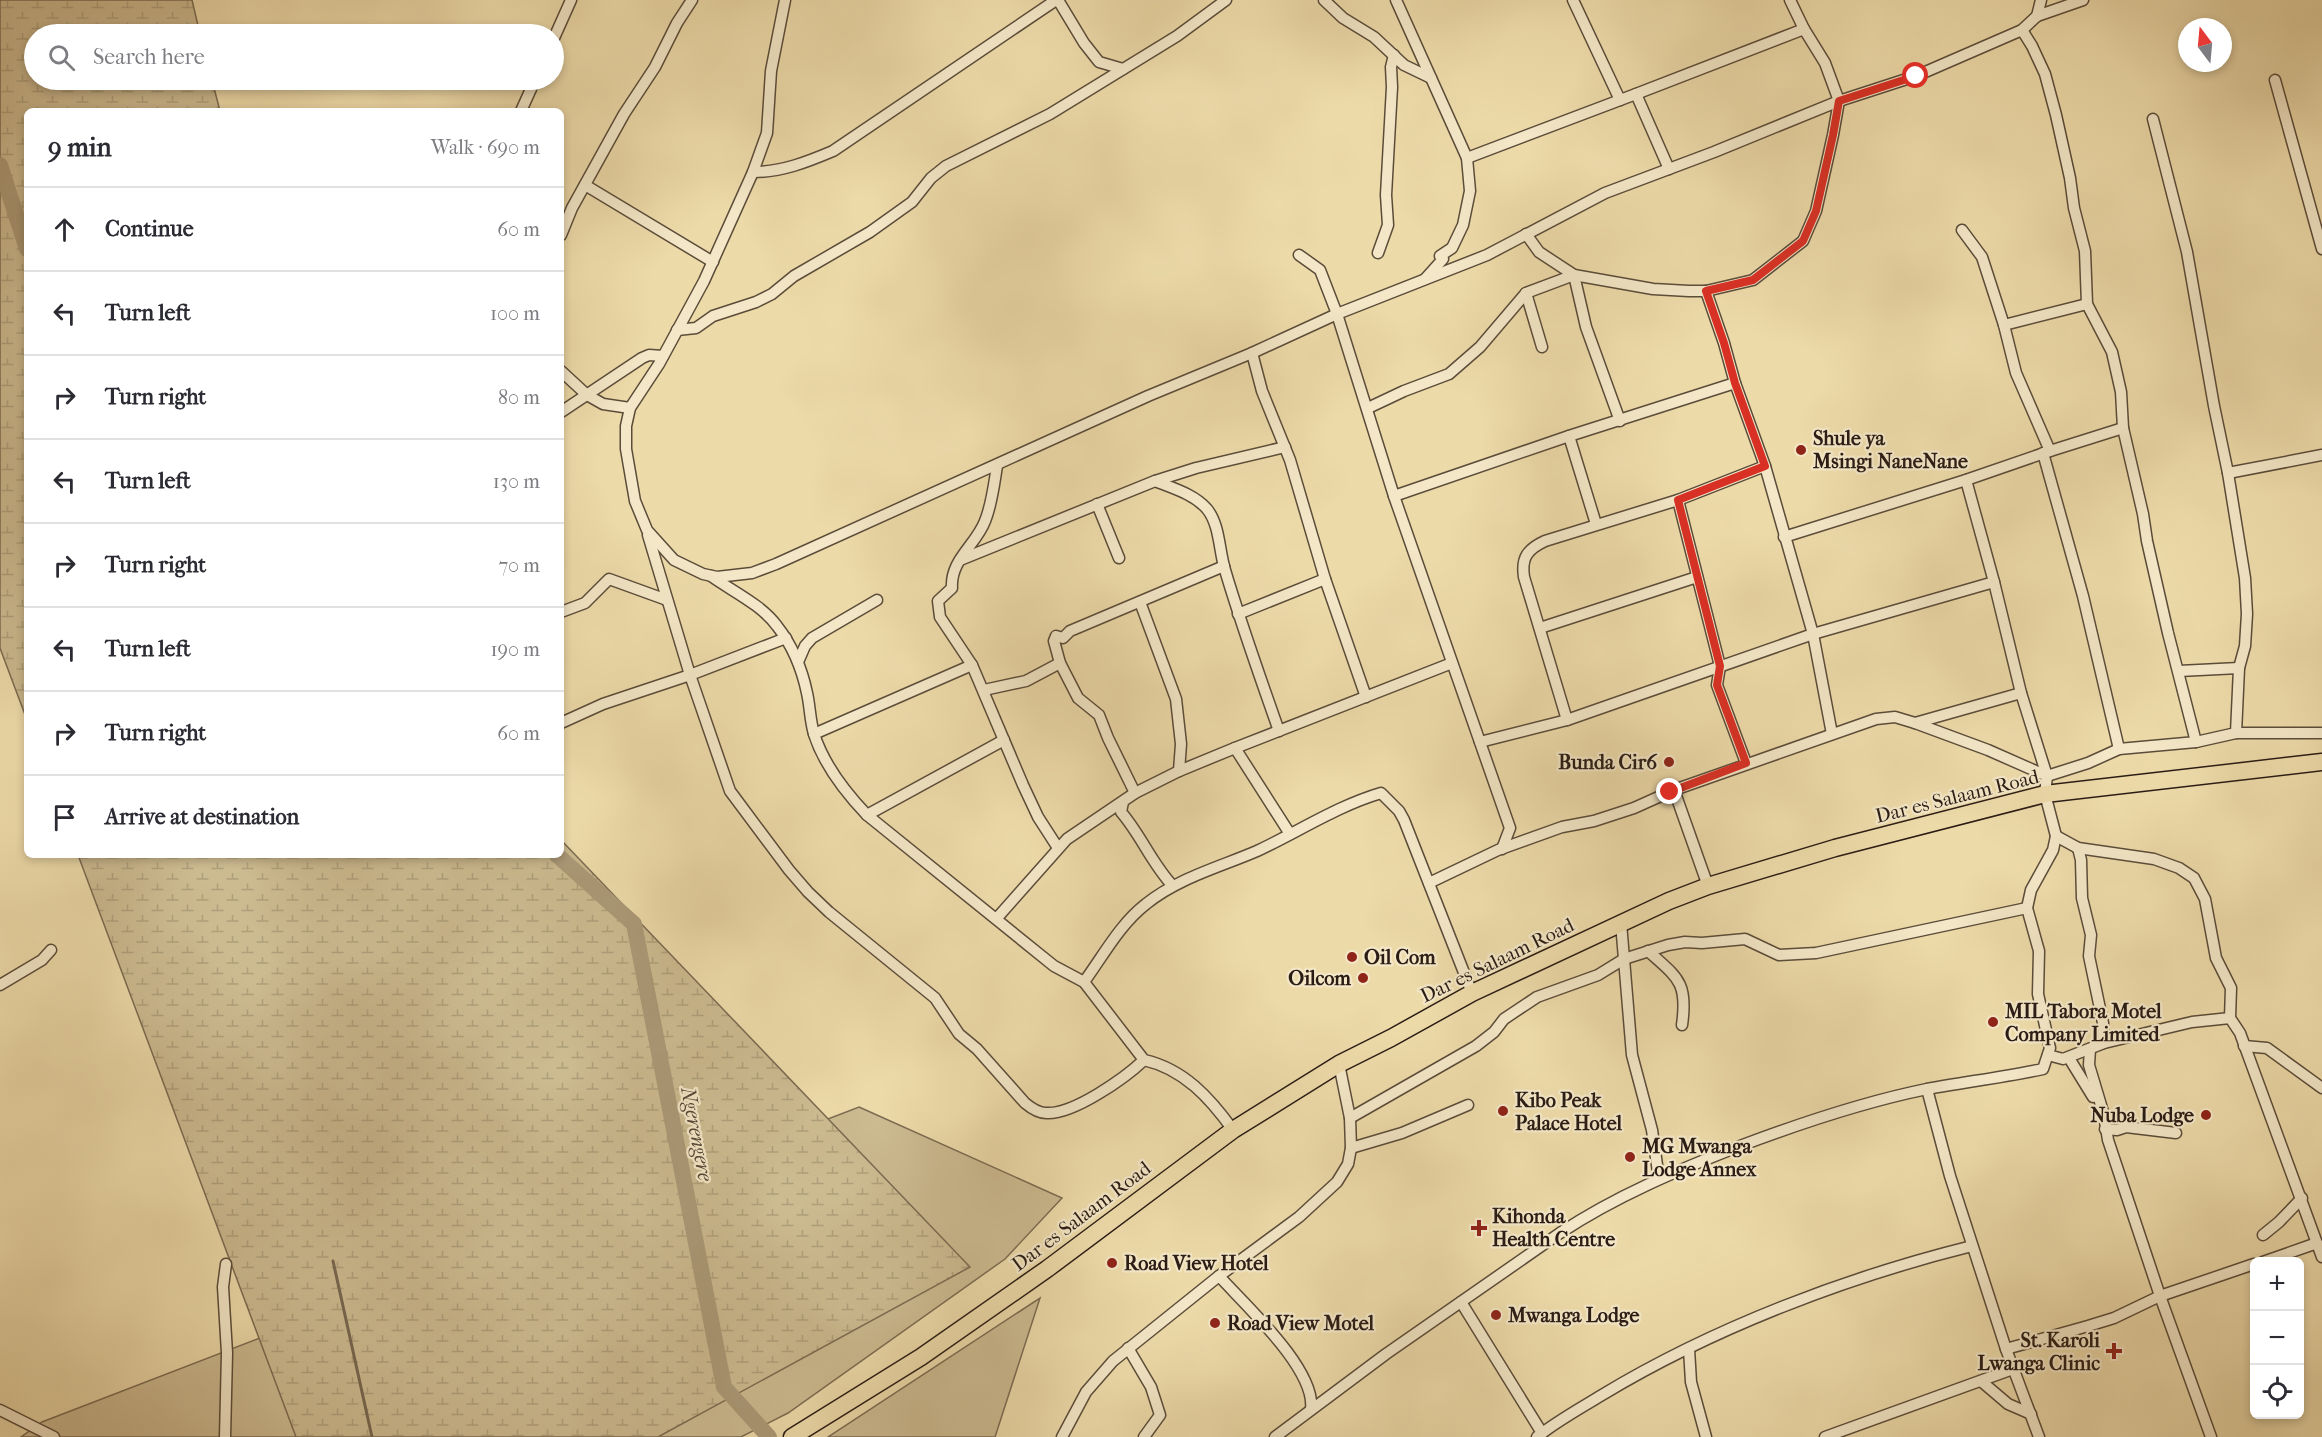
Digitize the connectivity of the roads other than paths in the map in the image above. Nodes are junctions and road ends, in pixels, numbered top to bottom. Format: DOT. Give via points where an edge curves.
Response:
graph roads {
  1 [pos="571,0"];
  2 [pos="692,0"];
  3 [pos="785,0"];
  4 [pos="1226,0"];
  5 [pos="1324,0"];
  6 [pos="1396,0"];
  7 [pos="1574,0"];
  8 [pos="1790,0"];
  9 [pos="2041,0"];
  10 [pos="2083,0"];
  11 [pos="1055,1"];
  12 [pos="2037,16"];
  13 [pos="560,24"];
  14 [pos="1804,29"];
  15 [pos="2022,30"];
  16 [pos="1394,55"];
  17 [pos="1123,69"];
  18 [pos="1431,78"];
  19 [pos="2276,80"];
  20 [pos="530,90"];
  21 [pos="1636,94"];
  22 [pos="1620,100"];
  23 [pos="1839,101"];
  24 [pos="522,108"];
  25 [pos="2152,119"];
  26 [pos="1467,158"];
  27 [pos="1669,170"];
  28 [pos="753,171"];
  29 [pos="585,185"];
  30 [pos="564,228"];
  31 [pos="1962,230"];
  32 [pos="1526,234"];
  33 [pos="2322,249"];
  34 [pos="1378,253"];
  35 [pos="1299,255"];
  36 [pos="713,262"];
  37 [pos="1574,275"];
  38 [pos="1423,281"];
  39 [pos="1706,291"];
  40 [pos="1527,293"];
  41 [pos="2087,304"];
  42 [pos="1336,314"];
  43 [pos="2004,325"];
  44 [pos="677,330"];
  45 [pos="1542,347"];
  46 [pos="1252,353"];
  47 [pos="663,356"];
  48 [pos="564,374"];
  49 [pos="1735,383"];
  50 [pos="587,395"];
  51 [pos="630,408"];
  52 [pos="1368,408"];
  53 [pos="564,410"];
  54 [pos="1620,421"];
  55 [pos="2123,428"];
  56 [pos="1569,436"];
  57 [pos="1285,447"];
  58 [pos="2046,452"];
  59 [pos="2322,454"];
  60 [pos="997,466"];
  61 [pos="1765,466"];
  62 [pos="2228,474"];
  63 [pos="1966,480"];
  64 [pos="1155,481"];
  65 [pos="1394,496"];
  66 [pos="1678,500"];
  67 [pos="1097,504"];
  68 [pos="1596,524"];
  69 [pos="647,530"];
  70 [pos="1784,537"];
  71 [pos="1119,558"];
  72 [pos="960,560"];
  73 [pos="1224,566"];
  74 [pos="710,575"];
  75 [pos="1697,577"];
  76 [pos="1325,579"];
  77 [pos="1994,582"];
  78 [pos="667,600"];
  79 [pos="877,600"];
  80 [pos="1140,602"];
  81 [pos="564,611"];
  82 [pos="1238,614"];
  83 [pos="1540,628"];
  84 [pos="1813,634"];
  85 [pos="786,638"];
  86 [pos="798,662"];
  87 [pos="1060,663"];
  88 [pos="1452,663"];
  89 [pos="972,665"];
  90 [pos="1720,666"];
  91 [pos="2239,668"];
  92 [pos="2179,671"];
  93 [pos="690,675"];
  94 [pos="984,690"];
  95 [pos="2020,693"];
  96 [pos="1366,697"];
  97 [pos="1566,720"];
  98 [pos="564,722"];
  99 [pos="1915,723"];
  100 [pos="1279,731"];
  101 [pos="2236,733"];
  102 [pos="2322,733"];
  103 [pos="813,734"];
  104 [pos="1833,734"];
  105 [pos="1004,740"];
  106 [pos="1480,742"];
  107 [pos="2196,742"];
  108 [pos="1235,748"];
  109 [pos="2119,749"];
  110 [pos="2322,762"];
  111 [pos="1746,763"];
  112 [pos="1179,771"];
  113 [pos="2047,776"];
  114 [pos="1674,789"];
  115 [pos="1135,793"];
  116 [pos="2045,794"];
  117 [pos="1123,802"];
  118 [pos="867,815"];
  119 [pos="1290,834"];
  120 [pos="2056,836"];
  121 [pos="1058,848"];
  122 [pos="2078,848"];
  123 [pos="1502,849"];
  124 [pos="1429,883"];
  125 [pos="1173,886"];
  126 [pos="1708,886"];
  127 [pos="2027,908"];
  128 [pos="997,918"];
  129 [pos="1621,923"];
  130 [pos="51,950"];
  131 [pos="1648,951"];
  132 [pos="1624,959"];
  133 [pos="1084,982"];
  134 [pos="0,985"];
  135 [pos="1472,993"];
  136 [pos="2230,1018"];
  137 [pos="1682,1025"];
  138 [pos="2104,1043"];
  139 [pos="2244,1046"];
  140 [pos="2090,1049"];
  141 [pos="2048,1055"];
  142 [pos="2069,1058"];
  143 [pos="1144,1060"];
  144 [pos="1339,1064"];
  145 [pos="2322,1088"];
  146 [pos="1927,1089"];
  147 [pos="1468,1105"];
  148 [pos="2104,1115"];
  149 [pos="1350,1118"];
  150 [pos="2105,1129"];
  151 [pos="1233,1130"];
  152 [pos="2176,1133"];
  153 [pos="1351,1148"];
  154 [pos="1659,1179"];
  155 [pos="2302,1198"];
  156 [pos="2264,1235"];
  157 [pos="2317,1243"];
  158 [pos="1972,1246"];
  159 [pos="2277,1257"];
  160 [pos="2322,1257"];
  161 [pos="226,1264"];
  162 [pos="2250,1265"];
  163 [pos="1219,1276"];
  164 [pos="2160,1296"];
  165 [pos="1461,1302"];
  166 [pos="1128,1348"];
  167 [pos="1689,1349"];
  168 [pos="2006,1349"];
  169 [pos="2013,1369"];
  170 [pos="1982,1381"];
  171 [pos="1311,1408"];
  172 [pos="0,1410"];
  173 [pos="2031,1414"];
  174 [pos="1540,1435"];
  175 [pos="54,1437"];
  176 [pos="225,1437"];
  177 [pos="792,1437"];
  178 [pos="1062,1437"];
  179 [pos="1144,1437"];
  180 [pos="1275,1437"];
  181 [pos="1706,1437"];
  182 [pos="1825,1437"];
  183 [pos="2039,1437"];
  184 [pos="2211,1437"];
  1 -- 13 [label="street"];
  2 -- 29 [label="street"];
  3 -- 28 [label="street" via="771,71 767,133"];
  4 -- 17 [label="street"];
  5 -- 16 [label="street"];
  6 -- 18 [label="street"];
  7 -- 22 [label="street"];
  8 -- 14 [label="street"];
  9 -- 12 [label="street"];
  10 -- 12 [label="street"];
  11 -- 17 [label="street" via="1099,62"];
  11 -- 28 [label="street" via="832,151 804,163 768,172"];
  12 -- 15 [label="street"];
  14 -- 21 [label="street"];
  14 -- 23 [label="street" via="1825,63"];
  15 -- 23 [label="street" via="1916,76"];
  15 -- 41 [label="street" via="2045,74 2056,115 2084,243"];
  16 -- 18 [label="street"];
  16 -- 34 [label="street" via="1386,195 1388,225"];
  17 -- 44 [label="street" via="1050,114 946,166 912,202 772,294 713,316 696,328"];
  18 -- 26 [label="street"];
  19 -- 33 [label="street"];
  20 -- 24 [label="street"];
  21 -- 22 [label="street"];
  21 -- 27 [label="street"];
  22 -- 26 [label="street"];
  23 -- 27 [label="street"];
  23 -- 39 [label="street" via="1816,211 1803,241 1753,280"];
  25 -- 62 [label="street" via="2187,252"];
  26 -- 38 [label="street" via="1470,191 1463,225 1452,248 1440,256 1443,259"];
  27 -- 32 [label="street" via="1605,193"];
  28 -- 36 [label="street"];
  29 -- 30 [label="street"];
  29 -- 36 [label="street"];
  31 -- 43 [label="street" via="1982,258"];
  32 -- 37 [label="street" via="1539,252"];
  32 -- 38 [label="street"];
  35 -- 42 [label="street" via="1320,270"];
  36 -- 44 [label="street"];
  37 -- 39 [label="street" via="1653,289"];
  37 -- 40 [label="street"];
  37 -- 54 [label="street" via="1586,327"];
  38 -- 42 [label="street"];
  39 -- 49 [label="street"];
  40 -- 45 [label="street"];
  40 -- 52 [label="street" via="1480,347 1449,374"];
  41 -- 43 [label="street"];
  41 -- 55 [label="street" via="2112,352 2121,392"];
  42 -- 46 [label="street"];
  42 -- 52 [label="street"];
  43 -- 58 [label="street" via="2016,373"];
  44 -- 47 [label="street"];
  46 -- 57 [label="street" via="1262,391"];
  46 -- 60 [label="street"];
  47 -- 50 [label="street" via="642,357"];
  47 -- 51 [label="street"];
  48 -- 50 [label="street"];
  49 -- 54 [label="street"];
  49 -- 61 [label="street"];
  50 -- 51 [label="street" via="603,404"];
  50 -- 53 [label="street"];
  51 -- 69 [label="street" via="626,449 635,501"];
  52 -- 65 [label="street"];
  54 -- 56 [label="street"];
  55 -- 58 [label="street"];
  55 -- 92 [label="street"];
  56 -- 65 [label="street"];
  56 -- 68 [label="street"];
  57 -- 64 [label="street"];
  57 -- 76 [label="street"];
  58 -- 63 [label="street"];
  58 -- 109 [label="street"];
  59 -- 62 [label="street"];
  60 -- 72 [label="street" via="985,522"];
  60 -- 74 [label="street" via="776,564 741,575"];
  61 -- 66 [label="street"];
  61 -- 70 [label="street"];
  62 -- 91 [label="street" via="2246,597 2245,646"];
  63 -- 70 [label="street"];
  63 -- 77 [label="street"];
  64 -- 67 [label="street"];
  64 -- 73 [label="street" via="1188,495 1206,508 1214,522"];
  65 -- 88 [label="street"];
  66 -- 68 [label="street"];
  66 -- 75 [label="street"];
  67 -- 71 [label="street"];
  67 -- 72 [label="street"];
  68 -- 83 [label="street" via="1527,551 1524,576"];
  69 -- 74 [label="street" via="674,560"];
  69 -- 78 [label="street"];
  70 -- 84 [label="street"];
  72 -- 89 [label="street" via="952,588 938,601 940,617"];
  73 -- 80 [label="street"];
  73 -- 82 [label="street"];
  74 -- 85 [label="street" via="770,618"];
  75 -- 83 [label="street"];
  75 -- 90 [label="street"];
  76 -- 82 [label="street"];
  76 -- 96 [label="street"];
  77 -- 84 [label="street"];
  77 -- 95 [label="street"];
  78 -- 81 [label="street" via="609,579 585,603"];
  78 -- 93 [label="street"];
  79 -- 86 [label="street" via="812,638"];
  80 -- 87 [label="street" via="1070,631 1063,638 1056,636"];
  80 -- 112 [label="street" via="1176,699 1181,744"];
  82 -- 100 [label="street"];
  83 -- 97 [label="street"];
  84 -- 90 [label="street"];
  84 -- 104 [label="street"];
  85 -- 86 [label="street"];
  85 -- 93 [label="street"];
  86 -- 103 [label="street"];
  87 -- 94 [label="street" via="1026,681"];
  87 -- 115 [label="street" via="1078,698 1099,715"];
  88 -- 96 [label="street"];
  88 -- 106 [label="street"];
  89 -- 94 [label="street"];
  89 -- 103 [label="street"];
  90 -- 97 [label="street"];
  90 -- 111 [label="street" via="1717,685"];
  91 -- 92 [label="street"];
  91 -- 101 [label="street"];
  92 -- 107 [label="street"];
  93 -- 98 [label="street" via="603,704"];
  93 -- 143 [label="street" via="730,791 789,870 829,912 935,998 955,1029 1025,1103 1043,1113 1072,1107 1115,1084"];
  94 -- 105 [label="street"];
  95 -- 99 [label="street"];
  95 -- 113 [label="street"];
  96 -- 100 [label="street"];
  97 -- 106 [label="street"];
  99 -- 104 [label="street" via="1884,718"];
  99 -- 113 [label="street"];
  100 -- 108 [label="street"];
  101 -- 102 [label="street"];
  101 -- 107 [label="street"];
  103 -- 118 [label="street" via="847,794"];
  104 -- 111 [label="street"];
  105 -- 118 [label="street"];
  105 -- 121 [label="street" via="1038,817"];
  106 -- 123 [label="street" via="1510,828"];
  107 -- 109 [label="street"];
  108 -- 112 [label="street"];
  108 -- 119 [label="street"];
  109 -- 113 [label="street"];
  110 -- 116 [label="highway, Dar es Salaam Road"];
  111 -- 114 [label="street"];
  112 -- 115 [label="street"];
  113 -- 116 [label="street"];
  114 -- 123 [label="street" via="1634,808 1562,827"];
  114 -- 126 [label="street"];
  115 -- 117 [label="street"];
  116 -- 120 [label="street"];
  116 -- 126 [label="highway, Dar es Salaam Road" via="1835,848"];
  117 -- 121 [label="street"];
  117 -- 125 [label="street" via="1121,812 1139,835 1158,871"];
  118 -- 128 [label="street"];
  119 -- 124 [label="street" via="1381,793 1404,820"];
  119 -- 125 [label="street"];
  120 -- 122 [label="street"];
  120 -- 127 [label="street" via="2053,850 2031,890"];
  121 -- 128 [label="street"];
  122 -- 136 [label="street" via="2154,859 2194,878 2205,899 2216,958 2231,988"];
  122 -- 138 [label="street" via="2082,898 2091,935 2089,956"];
  123 -- 124 [label="street"];
  124 -- 135 [label="street"];
  125 -- 133 [label="street" via="1132,916"];
  126 -- 129 [label="highway, Dar es Salaam Road"];
  127 -- 131 [label="street" via="1816,952 1779,955 1745,939 1685,942"];
  127 -- 141 [label="street" via="2038,951 2038,994 2050,1048"];
  128 -- 133 [label="street" via="1054,966"];
  129 -- 132 [label="street"];
  129 -- 135 [label="highway, Dar es Salaam Road"];
  130 -- 134 [label="street" via="42,960"];
  131 -- 132 [label="street"];
  131 -- 137 [label="street" via="1671,971 1684,990"];
  132 -- 149 [label="street" via="1598,975 1518,1008 1476,1046"];
  132 -- 154 [label="street" via="1632,1055 1652,1130"];
  133 -- 143 [label="street"];
  135 -- 144 [label="highway, Dar es Salaam Road"];
  136 -- 138 [label="street"];
  136 -- 139 [label="street"];
  138 -- 140 [label="street"];
  139 -- 145 [label="street" via="2267,1048"];
  139 -- 155 [label="street"];
  140 -- 142 [label="street"];
  140 -- 148 [label="street" via="2089,1065"];
  141 -- 142 [label="street"];
  141 -- 146 [label="street" via="2043,1069"];
  142 -- 148 [label="street"];
  143 -- 151 [label="street" via="1157,1063 1198,1087"];
  144 -- 149 [label="street"];
  144 -- 151 [label="highway, Dar es Salaam Road"];
  146 -- 154 [label="street" via="1797,1125"];
  146 -- 158 [label="street"];
  147 -- 153 [label="street" via="1402,1133"];
  148 -- 150 [label="street"];
  149 -- 153 [label="street"];
  150 -- 152 [label="street" via="2126,1127"];
  150 -- 164 [label="street"];
  151 -- 177 [label="highway, Dar es Salaam Road" via="921,1357"];
  153 -- 163 [label="street" via="1344,1171 1320,1199"];
  154 -- 165 [label="street" via="1574,1223"];
  155 -- 156 [label="street"];
  155 -- 157 [label="street"];
  157 -- 159 [label="street"];
  157 -- 160 [label="street"];
  158 -- 167 [label="street" via="1836,1287"];
  158 -- 168 [label="street"];
  161 -- 176 [label="street"];
  162 -- 164 [label="street"];
  163 -- 166 [label="street"];
  163 -- 171 [label="street" via="1281,1344 1306,1380"];
  164 -- 168 [label="street" via="2105,1321"];
  164 -- 184 [label="street"];
  165 -- 171 [label="street"];
  165 -- 174 [label="street"];
  166 -- 178 [label="street" via="1086,1392"];
  166 -- 179 [label="street" via="1151,1387 1160,1415"];
  167 -- 174 [label="street" via="1640,1372"];
  167 -- 181 [label="street" via="1691,1382"];
  168 -- 169 [label="street"];
  169 -- 170 [label="street"];
  169 -- 173 [label="street"];
  170 -- 173 [label="street" via="2008,1404"];
  170 -- 182 [label="street"];
  171 -- 180 [label="street"];
  172 -- 175 [label="street"];
  173 -- 183 [label="street"];
}
